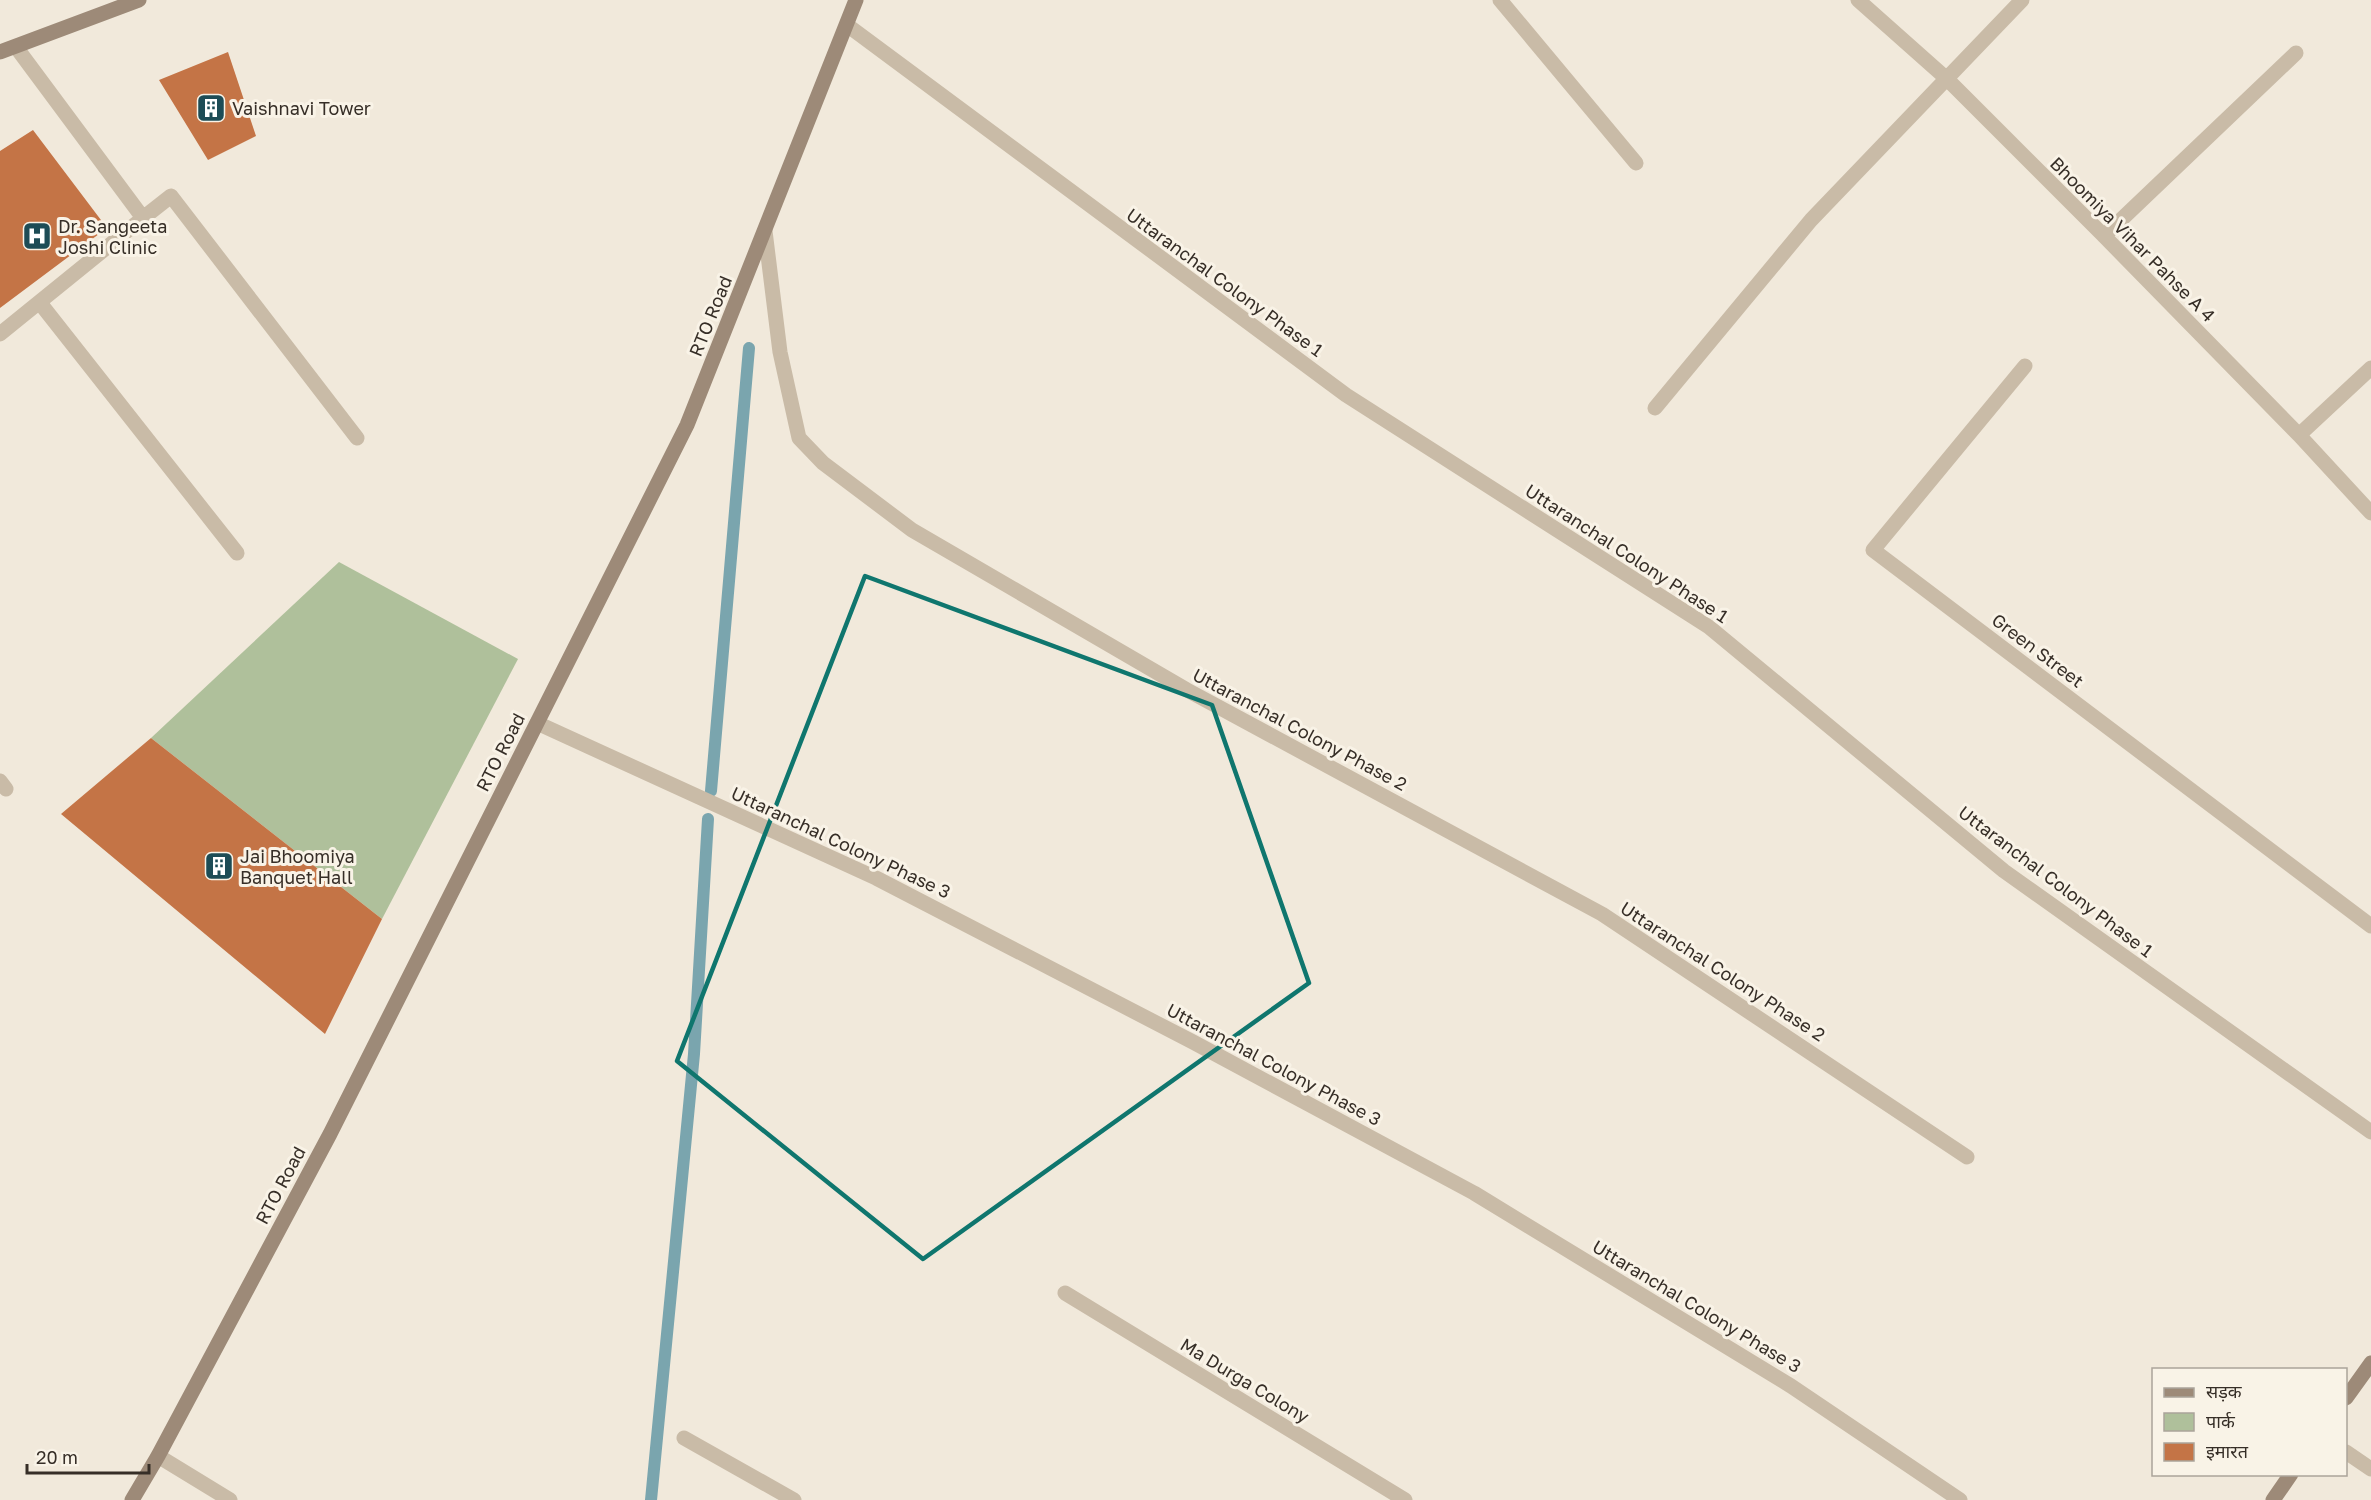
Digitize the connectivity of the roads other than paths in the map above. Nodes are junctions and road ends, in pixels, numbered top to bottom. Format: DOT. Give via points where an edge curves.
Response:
graph roads {
  1 [pos="139,0"];
  2 [pos="856,0"];
  3 [pos="1500,0"];
  4 [pos="2022,0"];
  5 [pos="1865,2"];
  6 [pos="847,25"];
  7 [pos="16,47"];
  8 [pos="0,52"];
  9 [pos="2296,53"];
  10 [pos="1947,79"];
  11 [pos="1636,163"];
  12 [pos="143,218"];
  13 [pos="765,231"];
  14 [pos="2104,236"];
  15 [pos="40,303"];
  16 [pos="0,334"];
  17 [pos="2025,366"];
  18 [pos="2371,368"];
  19 [pos="1655,408"];
  20 [pos="2299,435"];
  21 [pos="357,438"];
  22 [pos="2371,513"];
  23 [pos="237,553"];
  24 [pos="537,723"];
  25 [pos="2371,926"];
  26 [pos="2371,1132"];
  27 [pos="1967,1157"];
  28 [pos="1065,1293"];
  29 [pos="2371,1363"];
  30 [pos="2347,1397"];
  31 [pos="684,1438"];
  32 [pos="2347,1453"];
  33 [pos="158,1456"];
  34 [pos="2371,1469"];
  35 [pos="2290,1476"];
  36 [pos="132,1500"];
  37 [pos="230,1500"];
  38 [pos="794,1500"];
  39 [pos="1405,1500"];
  40 [pos="1960,1500"];
  41 [pos="2273,1500"];
  1 -- 7 [label="street"];
  2 -- 6 [label="street, RTO Road"];
  3 -- 11 [label="street"];
  4 -- 10 [label="street"];
  5 -- 10 [label="street, Bhoomiya Vihar Pahse A 4"];
  6 -- 13 [label="street, RTO Road"];
  6 -- 26 [label="street, Uttaranchal Colony Phase 1" via="1346,395 1709,627 2004,871"];
  7 -- 8 [label="street"];
  7 -- 12 [label="street"];
  9 -- 14 [label="street"];
  10 -- 14 [label="street, Bhoomiya Vihar Pahse A 4"];
  10 -- 19 [label="street" via="1811,220"];
  12 -- 15 [label="street"];
  12 -- 21 [label="street" via="171,196"];
  13 -- 24 [label="street, RTO Road" via="687,425"];
  13 -- 27 [label="street, Uttaranchal Colony Phase 2" via="780,352 799,438 823,463 912,530 1187,690 1602,914"];
  14 -- 20 [label="street, Bhoomiya Vihar Pahse A 4"];
  15 -- 16 [label="street"];
  15 -- 23 [label="street"];
  17 -- 25 [label="street, Green Street" via="1873,550"];
  18 -- 20 [label="street"];
  20 -- 22 [label="street, Bhoomiya Vihar Pahse A 4"];
  24 -- 33 [label="street, RTO Road" via="330,1134"];
  24 -- 40 [label="street, Uttaranchal Colony Phase 3" via="876,878 1474,1193 1791,1386"];
  28 -- 39 [label="street, Ma Durga Colony"];
  29 -- 30 [label="street"];
  31 -- 38 [label="street"];
  32 -- 34 [label="street"];
  33 -- 36 [label="street, RTO Road"];
  33 -- 37 [label="street"];
  35 -- 41 [label="street"];
}
